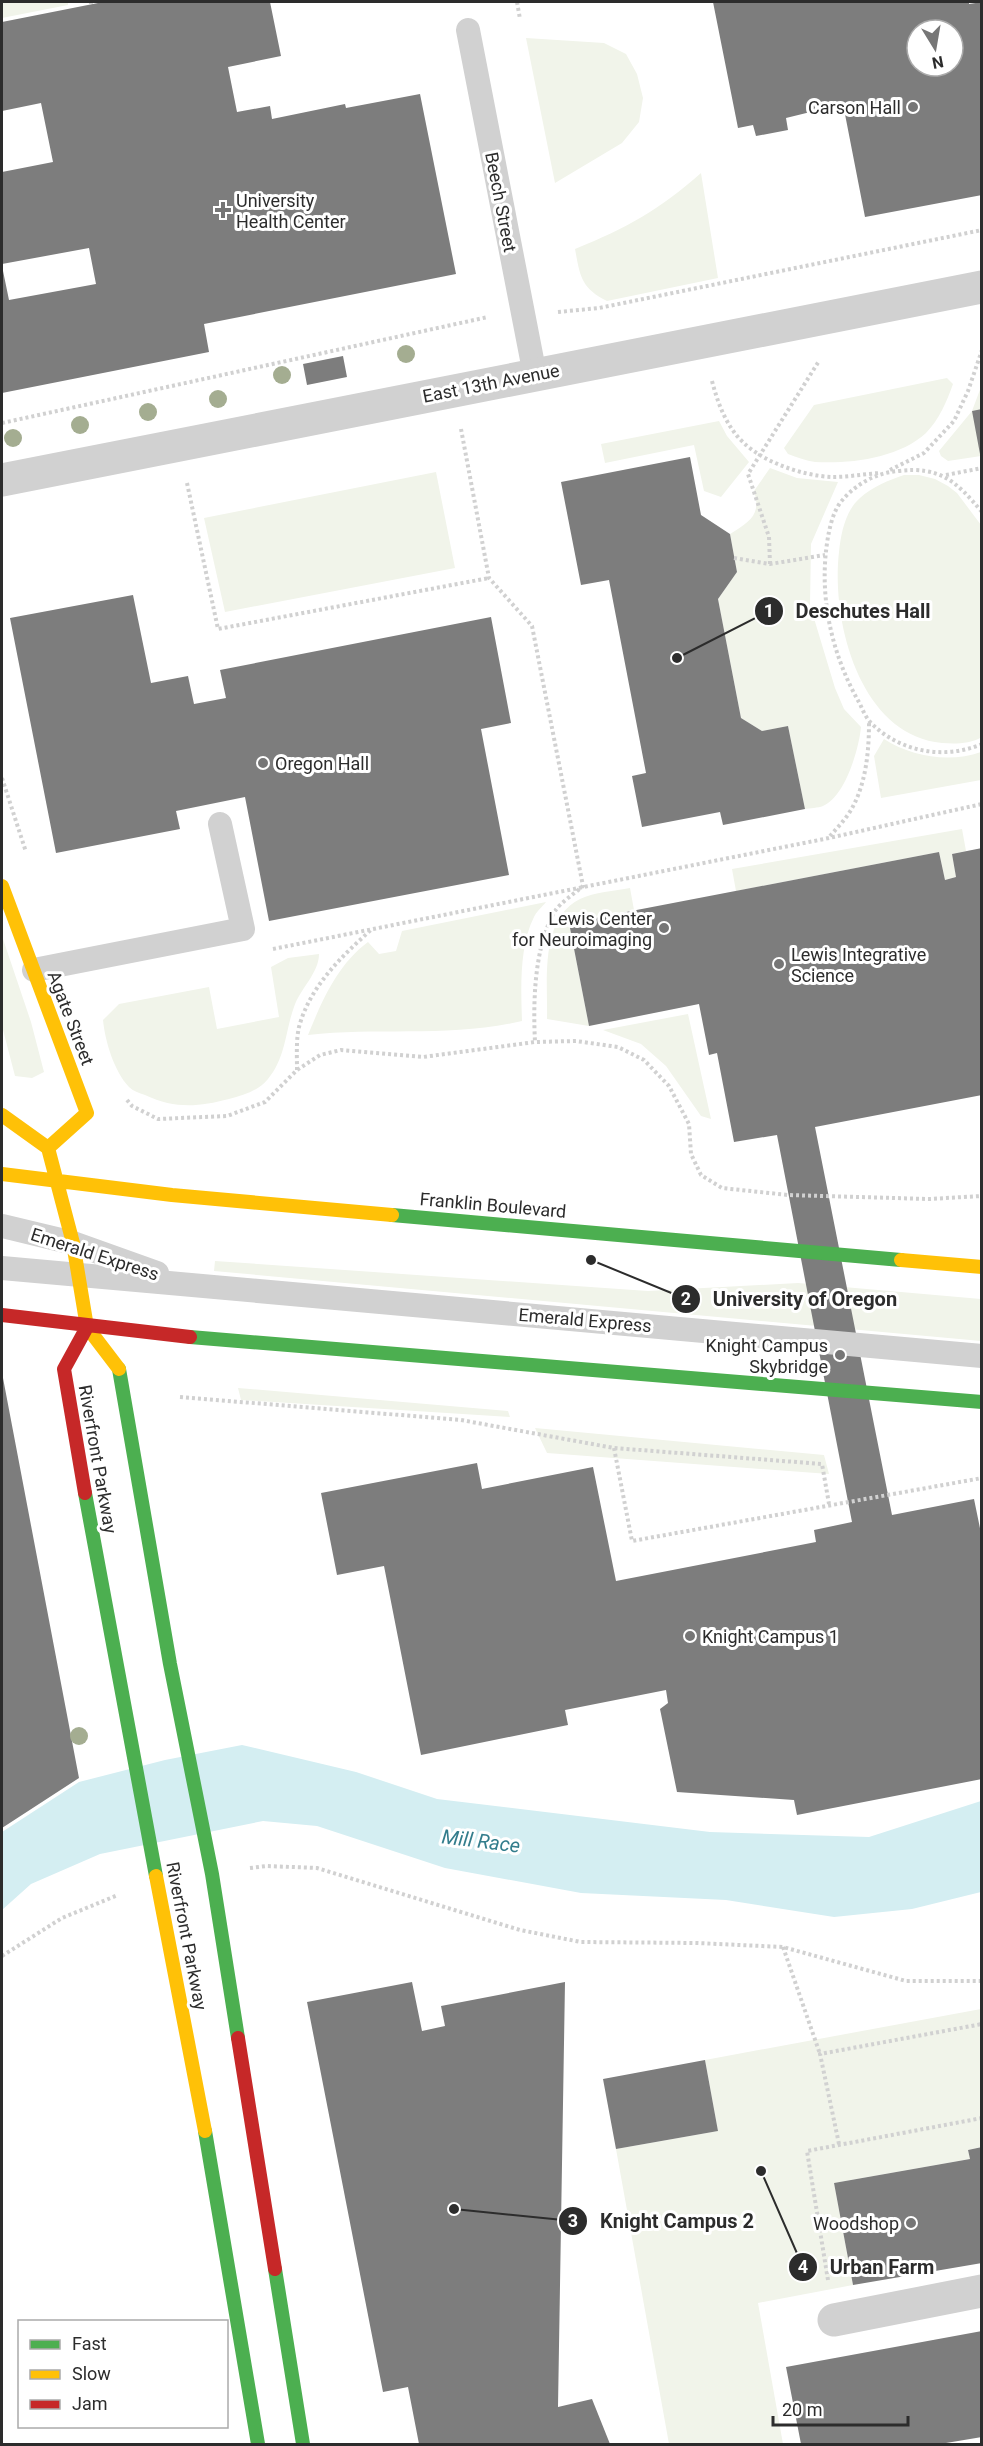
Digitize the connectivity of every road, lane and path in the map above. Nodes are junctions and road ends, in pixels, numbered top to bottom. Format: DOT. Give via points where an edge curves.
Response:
graph roads {
  1 [pos="517,2"];
  2 [pos="520,19"];
  3 [pos="468,30"];
  4 [pos="981,287"];
  5 [pos="847,314"];
  6 [pos="702,342"];
  7 [pos="981,350"];
  8 [pos="535,375"];
  9 [pos="450,392"];
  10 [pos="178,444"];
  11 [pos="761,456"];
  12 [pos="981,468"];
  13 [pos="885,472"];
  14 [pos="945,476"];
  15 [pos="2,480"];
  16 [pos="981,513"];
  17 [pos="825,555"];
  18 [pos="734,558"];
  19 [pos="770,564"];
  20 [pos="489,578"];
  21 [pos="869,722"];
  22 [pos="981,744"];
  23 [pos="2,778"];
  24 [pos="981,804"];
  25 [pos="220,824"];
  26 [pos="829,838"];
  27 [pos="28,859"];
  28 [pos="2,886"];
  29 [pos="583,886"];
  30 [pos="373,928"];
  31 [pos="273,949"];
  32 [pos="34,970"];
  33 [pos="535,1042"];
  34 [pos="297,1070"];
  35 [pos="120,1092"];
  36 [pos="2,1115"];
  37 [pos="48,1148"];
  38 [pos="2,1174"];
  39 [pos="57,1182"];
  40 [pos="981,1196"];
  41 [pos="2,1226"];
  42 [pos="73,1243"];
  43 [pos="981,1267"];
  44 [pos="2,1268"];
  45 [pos="80,1275"];
  46 [pos="188,1284"];
  47 [pos="2,1315"];
  48 [pos="87,1327"];
  49 [pos="981,1356"];
  50 [pos="180,1397"];
  51 [pos="981,1402"];
  52 [pos="614,1448"];
  53 [pos="981,1478"];
  54 [pos="829,1504"];
  55 [pos="249,1868"];
  56 [pos="122,1893"];
  57 [pos="783,1947"];
  58 [pos="2,1956"];
  59 [pos="981,1981"];
  60 [pos="981,2024"];
  61 [pos="820,2054"];
  62 [pos="981,2118"];
  63 [pos="839,2144"];
  64 [pos="981,2291"];
  65 [pos="834,2320"];
  66 [pos="258,2445"];
  67 [pos="303,2445"];
  1 -- 2 [label="path"];
  3 -- 8 [label="lane, Beech Street"];
  4 -- 5 [label="street, East 13th Avenue"];
  5 -- 6 [label="street, East 13th Avenue"];
  5 -- 11 [label="path"];
  6 -- 8 [label="street, East 13th Avenue"];
  6 -- 11 [label="path" via="720,408 735,434"];
  7 -- 13 [label="path" via="954,421 924,453"];
  8 -- 9 [label="street, East 13th Avenue"];
  9 -- 10 [label="street, East 13th Avenue"];
  9 -- 20 [label="path" via="461,429"];
  10 -- 15 [label="street, East 13th Avenue"];
  10 -- 20 [label="path" via="218,629"];
  11 -- 13 [label="path" via="797,472 833,477"];
  11 -- 19 [label="path" via="748,474 769,537"];
  12 -- 14 [label="path"];
  13 -- 14 [label="path" via="918,469"];
  13 -- 17 [label="path" via="861,483 840,504 830,524"];
  14 -- 16 [label="path"];
  17 -- 19 [label="path"];
  17 -- 21 [label="path" via="828,619 838,656"];
  18 -- 19 [label="path"];
  20 -- 29 [label="path" via="532,626"];
  21 -- 22 [label="path" via="905,746 928,751 948,753"];
  21 -- 26 [label="path" via="870,744 861,787"];
  23 -- 27 [label="path"];
  24 -- 26 [label="path"];
  25 -- 32 [label="lane" via="243,929"];
  26 -- 29 [label="path"];
  28 -- 32 [label="street, Agate Street"];
  29 -- 30 [label="path"];
  29 -- 33 [label="path" via="557,909 548,925 538,966 533,1011"];
  30 -- 31 [label="path"];
  30 -- 34 [label="path" via="344,954 309,1002 299,1028"];
  32 -- 37 [label="street, Agate Street" via="87,1113"];
  33 -- 34 [label="path" via="423,1057 341,1050 320,1055"];
  33 -- 40 [label="path" via="576,1041 618,1047 644,1060 669,1086 689,1124 690,1154 701,1175 722,1188 788,1196"];
  34 -- 35 [label="path" via="266,1101 226,1116 158,1119 132,1106"];
  36 -- 37 [label="street"];
  37 -- 39 [label="street"];
  38 -- 39 [label="street, Franklin Boulevard"];
  39 -- 42 [label="street"];
  39 -- 43 [label="street, Franklin Boulevard"];
  41 -- 42 [label="lane, Emerald Express"];
  42 -- 45 [label="street"];
  42 -- 46 [label="lane, Emerald Express"];
  44 -- 45 [label="lane, Emerald Express"];
  45 -- 46 [label="lane, Emerald Express"];
  45 -- 48 [label="street"];
  46 -- 49 [label="lane, Emerald Express"];
  47 -- 48 [label="street"];
  48 -- 51 [label="street"];
  48 -- 66 [label="street, Riverfront Parkway" via="64,1369 135,1771 242,2334"];
  48 -- 67 [label="street, Riverfront Parkway" via="120,1370 170,1664 207,1848"];
  50 -- 52 [label="path" via="468,1421"];
  52 -- 54 [label="path" via="822,1464"];
  52 -- 54 [label="path" via="632,1541"];
  53 -- 54 [label="path"];
  55 -- 57 [label="path" via="317,1868 520,1930 581,1942"];
  56 -- 58 [label="path" via="62,1918"];
  57 -- 59 [label="path" via="906,1981"];
  57 -- 61 [label="path"];
  60 -- 61 [label="path"];
  61 -- 63 [label="path"];
  62 -- 63 [label="path"];
  63 -- 65 [label="path" via="807,2151"];
  64 -- 65 [label="street"];
}
